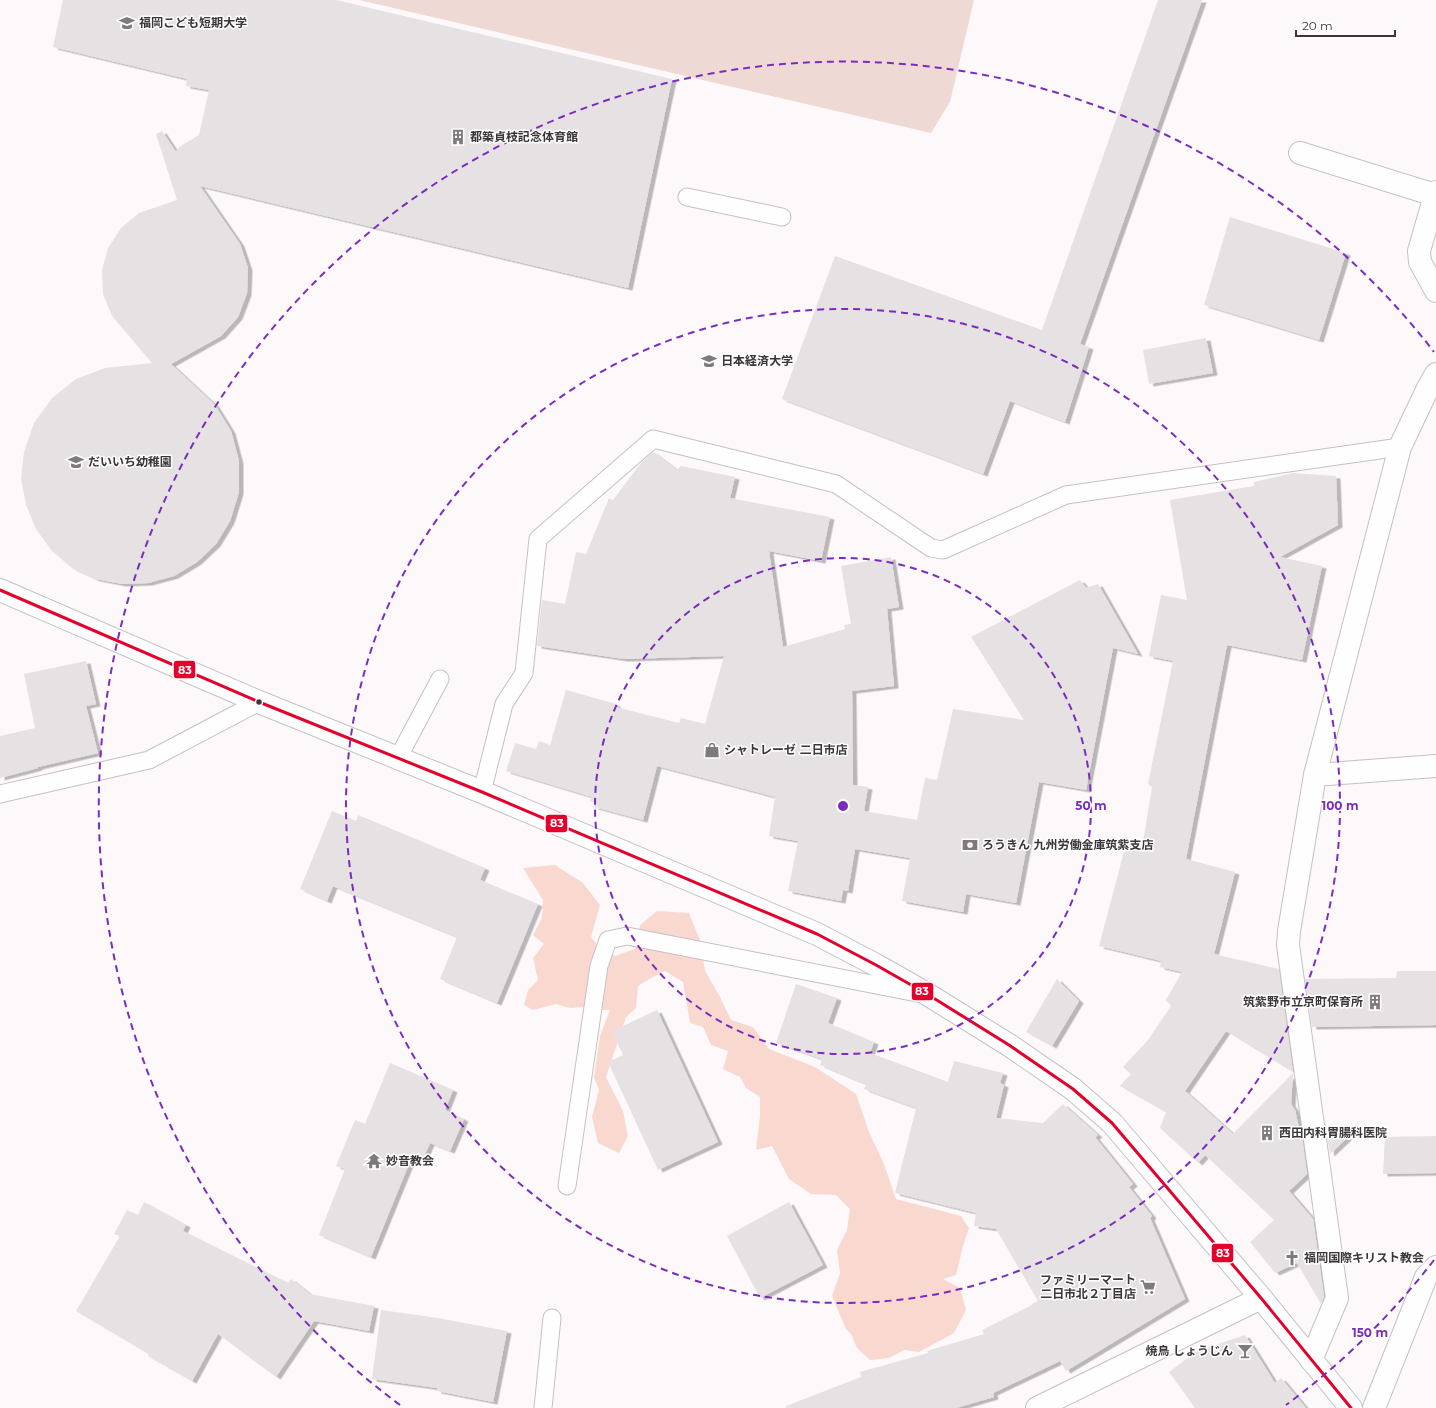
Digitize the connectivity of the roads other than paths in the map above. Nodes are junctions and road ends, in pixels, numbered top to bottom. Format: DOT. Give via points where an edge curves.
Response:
graph roads {
  1 [pos="1300,153"];
  2 [pos="1436,194"];
  3 [pos="687,196"];
  4 [pos="782,217"];
  5 [pos="1436,290"];
  6 [pos="1436,374"];
  7 [pos="1400,447"];
  8 [pos="0,590"];
  9 [pos="440,679"];
  10 [pos="259,702"];
  11 [pos="398,758"];
  12 [pos="1436,766"];
  13 [pos="1315,775"];
  14 [pos="482,792"];
  15 [pos="0,794"];
  16 [pos="927,994"];
  17 [pos="567,1186"];
  18 [pos="1436,1267"];
  19 [pos="1261,1298"];
  20 [pos="552,1318"];
  21 [pos="1312,1360"];
  22 [pos="543,1408"];
  23 [pos="1037,1408"];
  24 [pos="1351,1408"];
  25 [pos="1374,1408"];
  1 -- 2 [label="street"];
  2 -- 5 [label="street" via="1419,251 1420,262"];
  3 -- 4 [label="lane"];
  6 -- 7 [label="street"];
  7 -- 13 [label="street"];
  7 -- 14 [label="lane" via="1066,495 942,550 931,548 836,484 653,439 538,539 524,673 504,704"];
  8 -- 10 [label="street"];
  9 -- 11 [label="lane"];
  10 -- 11 [label="street"];
  10 -- 15 [label="lane" via="150,760"];
  11 -- 14 [label="street"];
  12 -- 13 [label="street"];
  13 -- 21 [label="street" via="1288,945 1337,1298"];
  14 -- 16 [label="street" via="817,934"];
  16 -- 17 [label="lane" via="627,936 608,940 599,966"];
  16 -- 19 [label="street" via="1009,1044 1073,1089 1112,1123"];
  18 -- 25 [label="street" via="1426,1277"];
  19 -- 21 [label="street"];
  19 -- 23 [label="street"];
  20 -- 22 [label="lane"];
  21 -- 24 [label="street"];
}
